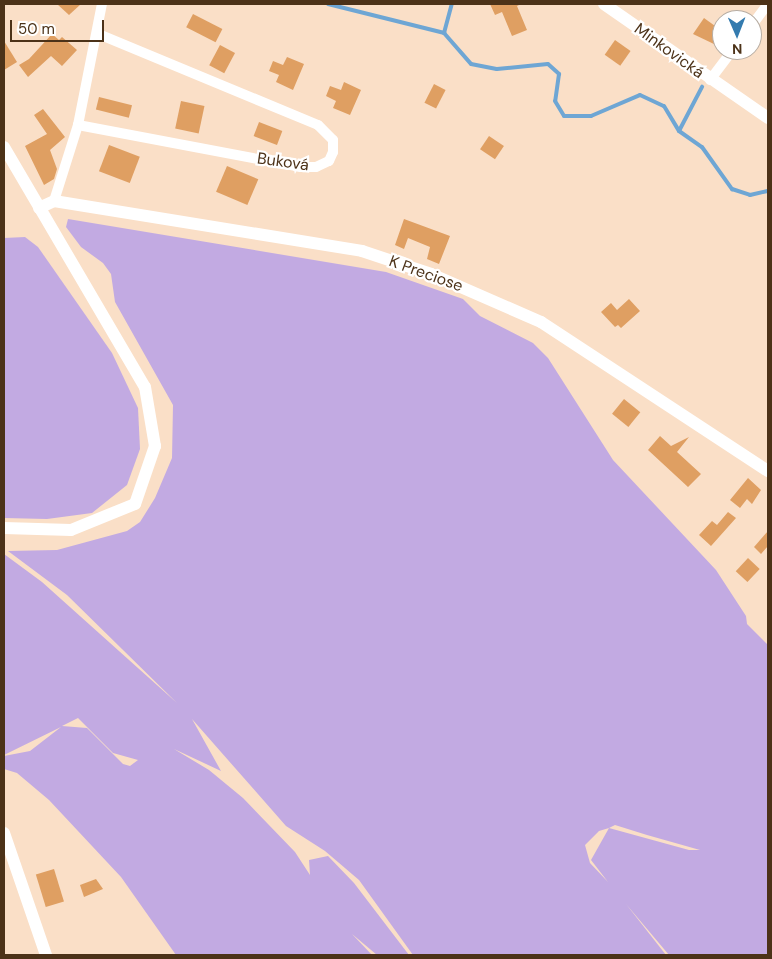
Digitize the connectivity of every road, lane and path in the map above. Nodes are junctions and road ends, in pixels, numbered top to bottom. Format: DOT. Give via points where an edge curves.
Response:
graph roads {
  1 [pos="102,4"];
  2 [pos="604,4"];
  3 [pos="98,34"];
  4 [pos="725,60"];
  5 [pos="710,80"];
  6 [pos="768,118"];
  7 [pos="78,126"];
  8 [pos="4,147"];
  9 [pos="54,201"];
  10 [pos="39,208"];
  11 [pos="768,471"];
  12 [pos="4,528"];
  13 [pos="4,833"];
  14 [pos="46,955"];
  1 -- 3 [label="street"];
  2 -- 5 [label="street, Minkovická"];
  3 -- 7 [label="street"];
  3 -- 7 [label="street, Buková" via="318,125 333,140 333,152 328,161 316,167 300,167"];
  4 -- 5 [label="street, Minkovická"];
  5 -- 6 [label="street, Minkovická"];
  7 -- 9 [label="street"];
  8 -- 10 [label="street"];
  9 -- 10 [label="street"];
  9 -- 11 [label="street, K Preciose" via="362,251 431,274 541,322"];
  10 -- 12 [label="street" via="145,387 155,446 135,504 71,530"];
  13 -- 14 [label="street"];
}
